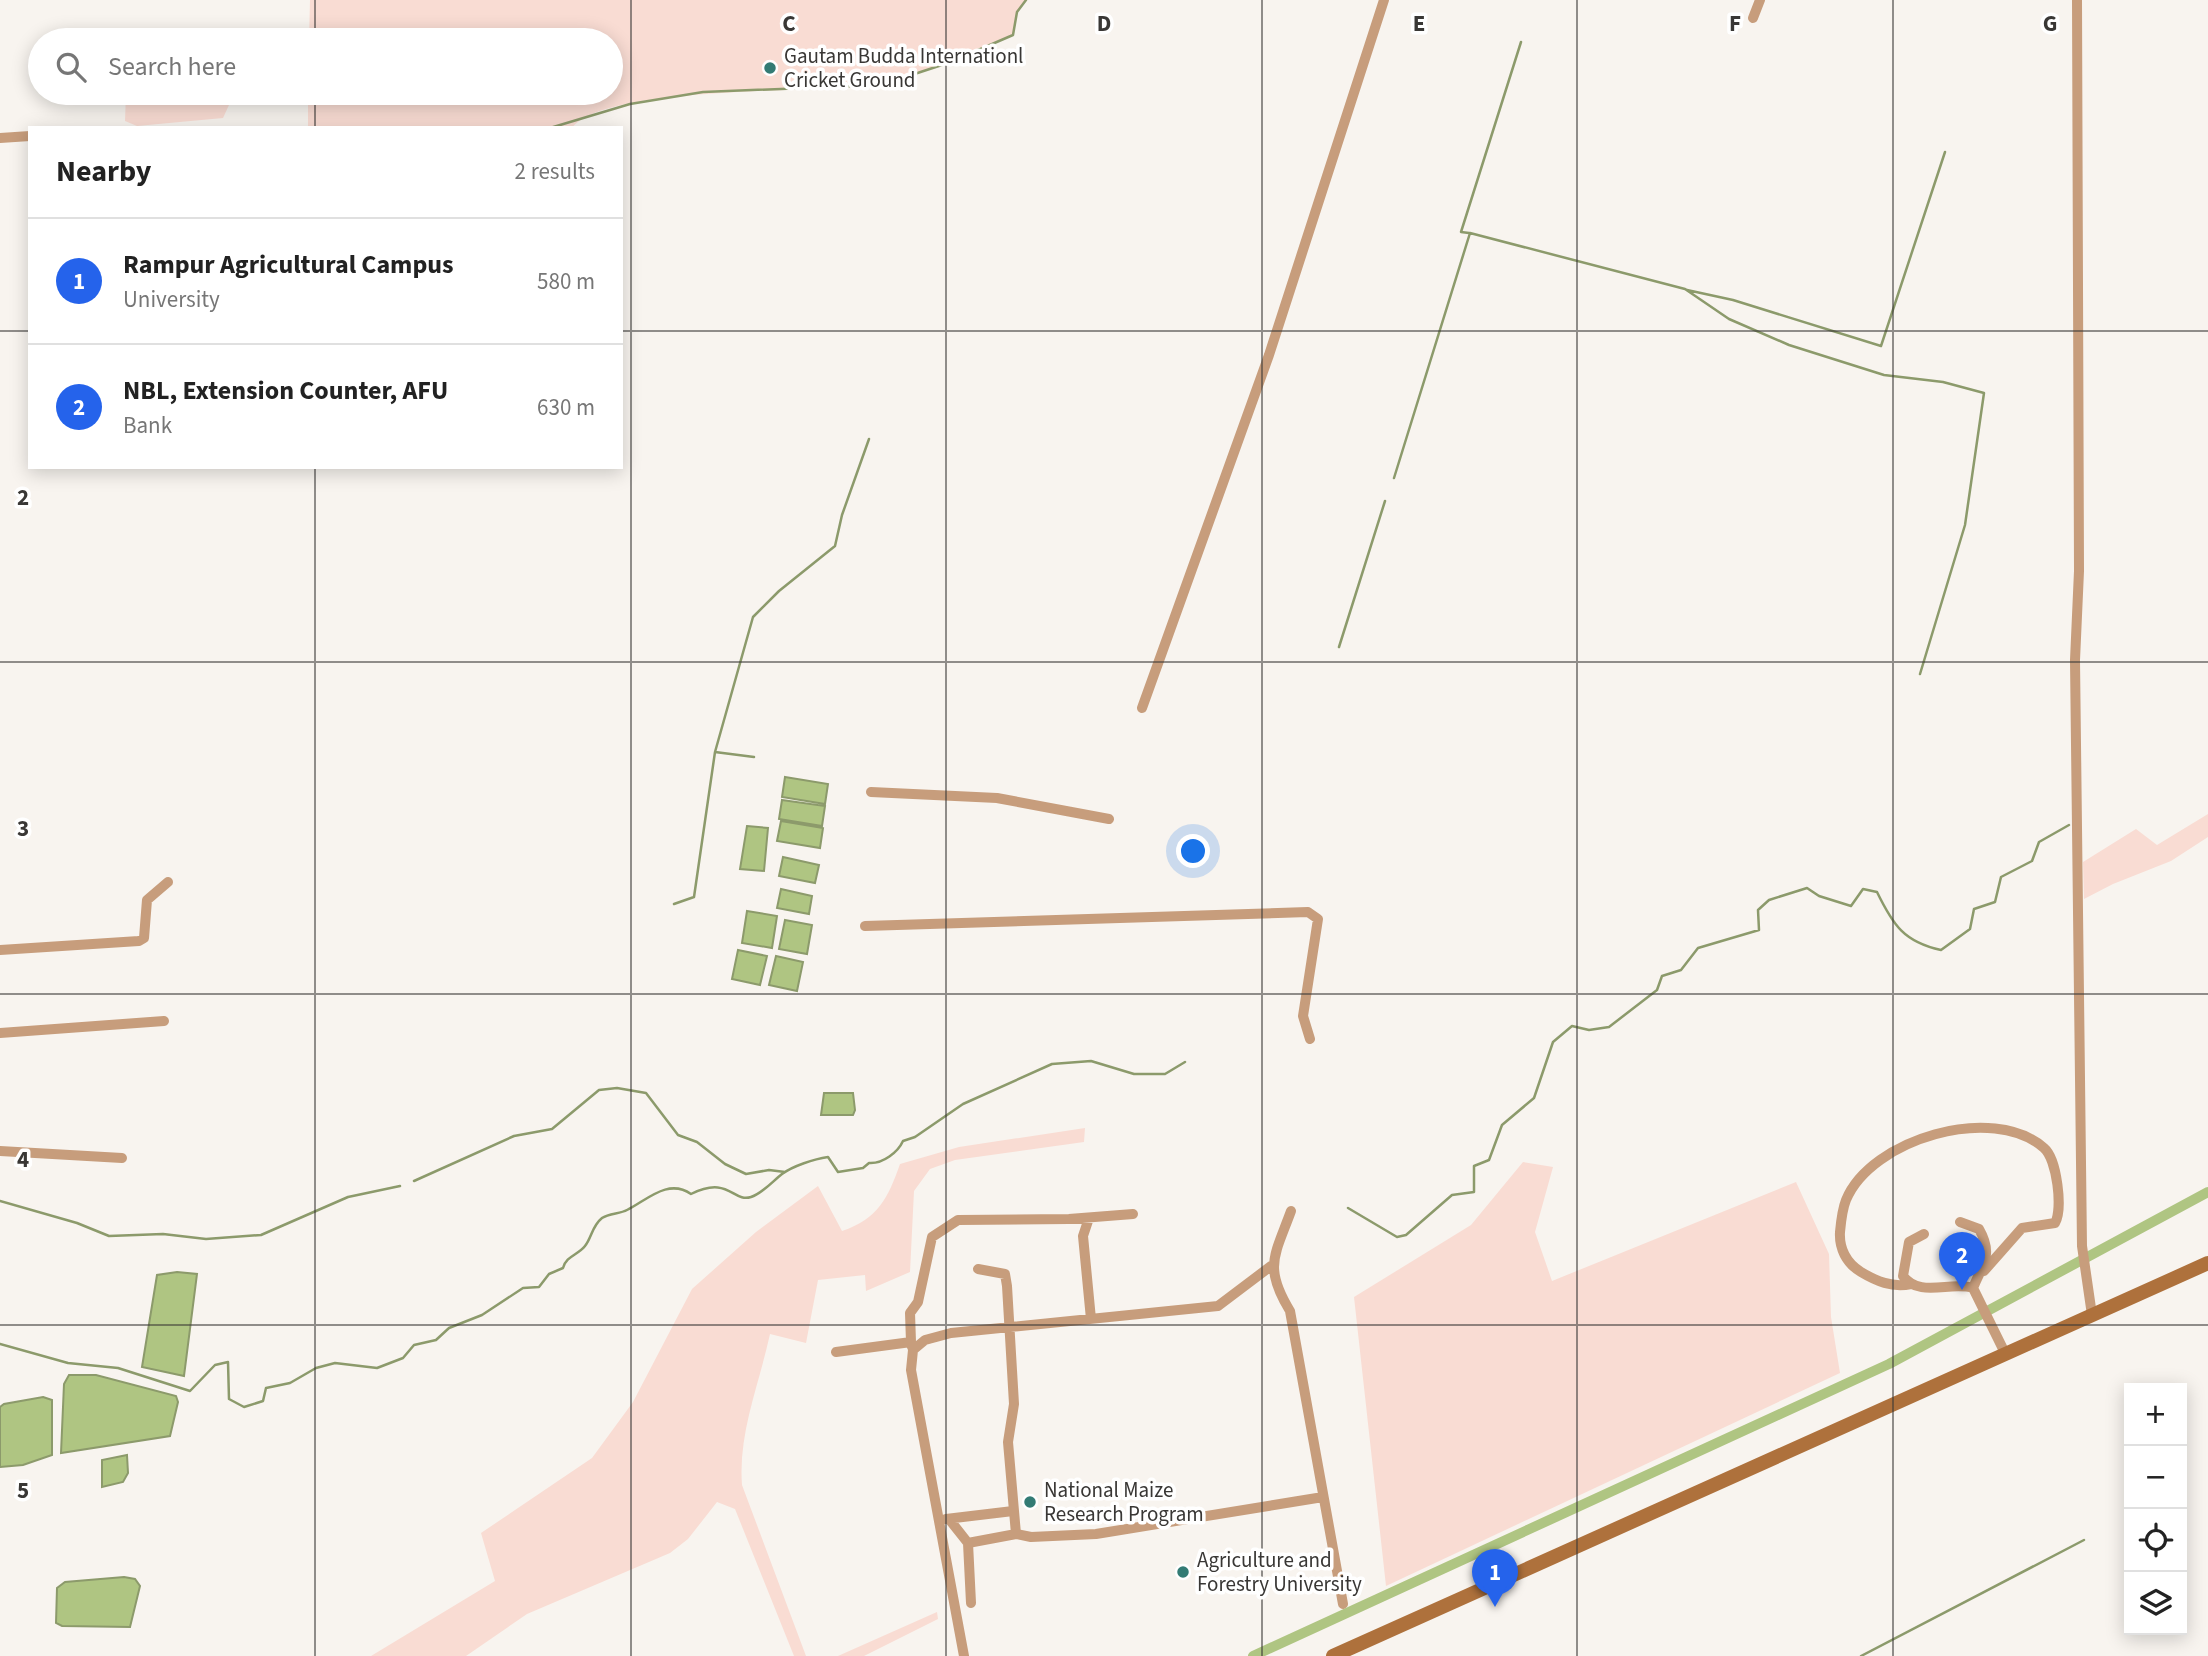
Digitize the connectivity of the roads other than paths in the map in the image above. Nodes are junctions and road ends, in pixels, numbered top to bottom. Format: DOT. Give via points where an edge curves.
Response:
graph roads {
  1 [pos="1384,0"];
  2 [pos="1760,0"];
  3 [pos="2077,0"];
  4 [pos="1753,18"];
  5 [pos="28,136"];
  6 [pos="0,138"];
  7 [pos="1142,708"];
  8 [pos="871,792"];
  9 [pos="1109,819"];
  10 [pos="168,881"];
  11 [pos="865,926"];
  12 [pos="0,950"];
  13 [pos="164,1021"];
  14 [pos="0,1033"];
  15 [pos="1310,1040"];
  16 [pos="0,1152"];
  17 [pos="121,1158"];
  18 [pos="1291,1211"];
  19 [pos="1133,1214"];
  20 [pos="1089,1218"];
  21 [pos="1960,1222"];
  22 [pos="1924,1234"];
  23 [pos="2208,1263"];
  24 [pos="1271,1266"];
  25 [pos="978,1269"];
  26 [pos="1984,1270"];
  27 [pos="1911,1284"];
  28 [pos="1972,1288"];
  29 [pos="2092,1315"];
  30 [pos="1091,1319"];
  31 [pos="1010,1327"];
  32 [pos="912,1346"];
  33 [pos="836,1352"];
  34 [pos="2006,1353"];
  35 [pos="1323,1497"];
  36 [pos="1013,1511"];
  37 [pos="944,1519"];
  38 [pos="1016,1534"];
  39 [pos="968,1543"];
  40 [pos="971,1603"];
  41 [pos="1343,1604"];
  42 [pos="964,1656"];
  43 [pos="1333,1656"];
  1 -- 7 [label="street" via="1269,355"];
  2 -- 4 [label="street"];
  3 -- 29 [label="street" via="2079,571 2075,660 2082,1246"];
  5 -- 6 [label="street"];
  8 -- 9 [label="street" via="997,798"];
  10 -- 12 [label="street" via="147,900 144,937 139,941"];
  11 -- 15 [label="street" via="1308,912 1318,919 1303,1016"];
  13 -- 14 [label="street"];
  16 -- 17 [label="street"];
  18 -- 24 [label="street"];
  19 -- 20 [label="street"];
  20 -- 30 [label="street" via="1083,1236"];
  20 -- 32 [label="street" via="958,1220 939,1230 932,1237 918,1302 910,1313"];
  21 -- 26 [label="street" via="1979,1228 1983,1235"];
  22 -- 27 [label="street" via="1909,1242 1906,1250 1903,1276"];
  23 -- 29 [label="main road"];
  24 -- 30 [label="street" via="1218,1306"];
  24 -- 35 [label="street" via="1278,1292 1290,1311"];
  25 -- 31 [label="street" via="1005,1274"];
  26 -- 27 [label="street" via="2022,1228 2049,1226 2059,1217 2049,1152 2026,1136 1993,1127 1944,1133 1907,1145 1867,1171 1846,1199 1840,1241 1843,1254 1873,1279 1890,1285"];
  26 -- 28 [label="street"];
  27 -- 28 [label="street"];
  28 -- 34 [label="street"];
  29 -- 34 [label="main road"];
  30 -- 31 [label="street"];
  31 -- 32 [label="street" via="935,1336"];
  31 -- 36 [label="street" via="1014,1404 1008,1442"];
  32 -- 33 [label="street"];
  32 -- 37 [label="street" via="911,1370"];
  34 -- 43 [label="main road"];
  35 -- 38 [label="street" via="1096,1534"];
  35 -- 41 [label="street"];
  36 -- 37 [label="street"];
  36 -- 38 [label="street"];
  37 -- 39 [label="street"];
  37 -- 42 [label="street"];
  38 -- 39 [label="street"];
  39 -- 40 [label="street"];
}
